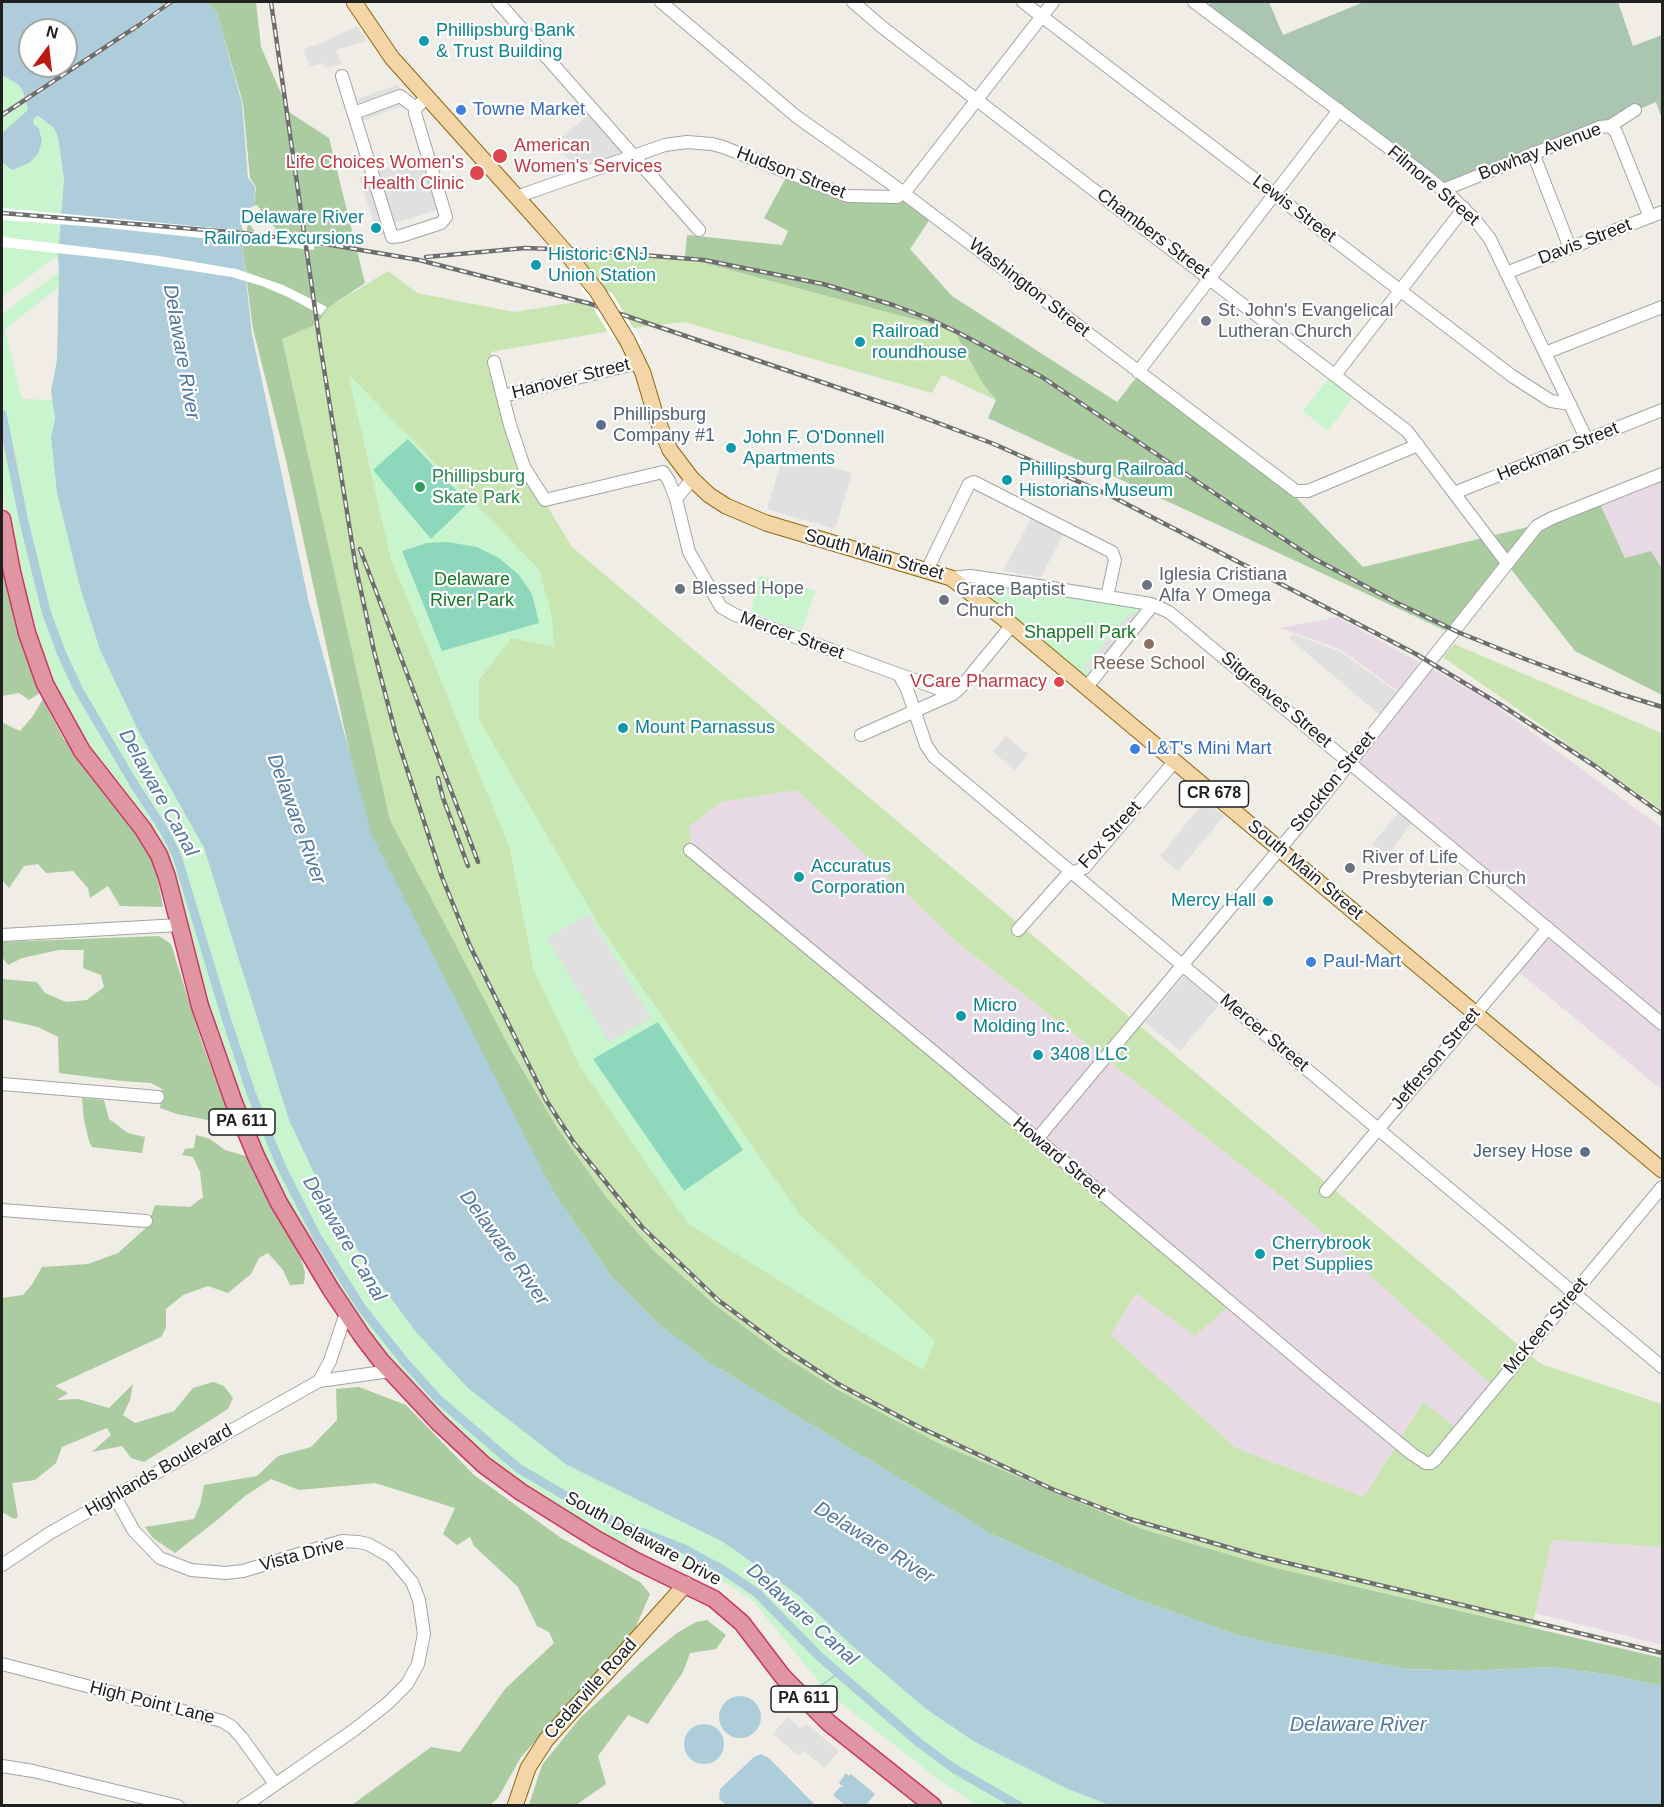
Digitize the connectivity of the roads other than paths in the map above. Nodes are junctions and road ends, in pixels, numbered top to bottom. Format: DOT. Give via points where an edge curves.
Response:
graph roads {
  1 [pos="354,2"];
  2 [pos="498,2"];
  3 [pos="661,2"];
  4 [pos="853,2"];
  5 [pos="1023,2"];
  6 [pos="1053,2"];
  7 [pos="1204,4"];
  8 [pos="1042,16"];
  9 [pos="342,76"];
  10 [pos="977,99"];
  11 [pos="422,103"];
  12 [pos="1339,110"];
  13 [pos="1635,110"];
  14 [pos="354,113"];
  15 [pos="1610,126"];
  16 [pos="1533,153"];
  17 [pos="634,156"];
  18 [pos="1443,190"];
  19 [pos="903,193"];
  20 [pos="1274,193"];
  21 [pos="516,197"];
  22 [pos="1464,208"];
  23 [pos="1662,212"];
  24 [pos="1650,217"];
  25 [pos="699,230"];
  26 [pos="1570,248"];
  27 [pos="1506,273"];
  28 [pos="1210,278"];
  29 [pos="1401,290"];
  30 [pos="1662,307"];
  31 [pos="1545,353"];
  32 [pos="494,362"];
  33 [pos="638,363"];
  34 [pos="1138,372"];
  35 [pos="1335,375"];
  36 [pos="503,396"];
  37 [pos="1569,404"];
  38 [pos="1662,410"];
  39 [pos="1587,440"];
  40 [pos="1418,445"];
  41 [pos="1662,474"];
  42 [pos="692,479"];
  43 [pos="1454,493"];
  44 [pos="676,499"];
  45 [pos="2,519"];
  46 [pos="1507,563"];
  47 [pos="927,570"];
  48 [pos="951,578"];
  49 [pos="1107,597"];
  50 [pos="1151,604"];
  51 [pos="1012,625"];
  52 [pos="899,675"];
  53 [pos="1086,687"];
  54 [pos="953,694"];
  55 [pos="914,712"];
  56 [pos="861,735"];
  57 [pos="1175,761"];
  58 [pos="1349,762"];
  59 [pos="1279,849"];
  60 [pos="690,850"];
  61 [pos="1071,873"];
  62 [pos="179,925"];
  63 [pos="1548,928"];
  64 [pos="1018,930"];
  65 [pos="2,935"];
  66 [pos="1184,965"];
  67 [pos="1476,1012"];
  68 [pos="1662,1024"];
  69 [pos="2,1084"];
  70 [pos="158,1097"];
  71 [pos="1378,1129"];
  72 [pos="1037,1139"];
  73 [pos="1662,1170"];
  74 [pos="1662,1187"];
  75 [pos="1326,1191"];
  76 [pos="2,1210"];
  77 [pos="146,1221"];
  78 [pos="1574,1293"];
  79 [pos="346,1313"];
  80 [pos="1662,1367"];
  81 [pos="390,1371"];
  82 [pos="319,1381"];
  83 [pos="1428,1463"];
  84 [pos="115,1497"];
  85 [pos="2,1566"];
  86 [pos="686,1584"];
  87 [pos="2,1664"];
  88 [pos="2,1766"];
  89 [pos="275,1784"];
  90 [pos="178,1806"];
  91 [pos="243,1806"];
  92 [pos="514,1806"];
  93 [pos="933,1806"];
  1 -- 11 [label="main road, South Main Street"];
  2 -- 17 [label="street"];
  3 -- 19 [label="street, Washington Street" via="797,117"];
  4 -- 10 [label="street, Chambers Street"];
  5 -- 8 [label="street, Lewis Street"];
  6 -- 8 [label="street"];
  7 -- 12 [label="street, Filmore Street"];
  8 -- 10 [label="street"];
  8 -- 20 [label="street, Lewis Street"];
  9 -- 14 [label="street"];
  10 -- 19 [label="street"];
  10 -- 28 [label="street, Chambers Street"];
  11 -- 14 [label="street" via="400,96"];
  11 -- 14 [label="street" via="417,120 446,217 441,223 401,236 392,237"];
  11 -- 21 [label="main road, South Main Street"];
  12 -- 18 [label="street, Filmore Street"];
  12 -- 20 [label="street"];
  13 -- 15 [label="street, Bowhay Avenue"];
  15 -- 16 [label="street, Bowhay Avenue"];
  15 -- 24 [label="street" via="1616,132"];
  16 -- 18 [label="street, Bowhay Avenue"];
  16 -- 26 [label="street"];
  17 -- 19 [label="street, Hudson Street" via="677,142 706,143 848,196 892,197"];
  17 -- 21 [label="street, Hudson Street"];
  17 -- 25 [label="street"];
  18 -- 22 [label="street, Filmore Street"];
  19 -- 34 [label="street, Washington Street"];
  20 -- 28 [label="street"];
  20 -- 29 [label="street, Lewis Street"];
  21 -- 33 [label="main road, South Main Street, bridge" via="597,291"];
  22 -- 27 [label="street, Filmore Street" via="1485,232"];
  22 -- 29 [label="street"];
  23 -- 24 [label="street, Davis Street"];
  24 -- 26 [label="street, Davis Street"];
  26 -- 27 [label="street, Davis Street"];
  27 -- 31 [label="street, Filmore Street"];
  28 -- 34 [label="street"];
  28 -- 35 [label="street, Chambers Street"];
  29 -- 35 [label="street"];
  29 -- 37 [label="street, Lewis Street" via="1526,387 1551,401"];
  30 -- 31 [label="street"];
  31 -- 37 [label="street, Filmore Street"];
  32 -- 36 [label="street"];
  33 -- 36 [label="street, Hanover Street"];
  33 -- 42 [label="main road, South Main Street" via="664,438"];
  34 -- 40 [label="street, Washington Street" via="1301,492"];
  35 -- 40 [label="street, Chambers Street" via="1398,423"];
  36 -- 44 [label="street, Mercer Street" via="524,467 545,500 660,472 666,474"];
  37 -- 39 [label="street, Filmore Street"];
  38 -- 39 [label="street, Heckman Street"];
  39 -- 43 [label="street, Heckman Street"];
  40 -- 43 [label="street, Chambers Street"];
  41 -- 46 [label="street, Stockton Street" via="1542,522"];
  42 -- 44 [label="street"];
  42 -- 47 [label="main road, South Main Street" via="726,506 756,519"];
  43 -- 46 [label="street, Chambers Street"];
  44 -- 52 [label="street, Mercer Street" via="689,552 721,607"];
  45 -- 62 [label="highway, South Delaware Drive / PA 611" via="20,604 45,684 87,758 150,840 165,871"];
  46 -- 58 [label="street, Stockton Street"];
  47 -- 48 [label="main road, South Main Street"];
  47 -- 49 [label="street" via="969,484 974,482 1112,552 1115,560"];
  48 -- 49 [label="street, Sitgreaves Street" via="970,576"];
  48 -- 51 [label="main road, South Main Street / CR 678"];
  49 -- 50 [label="street, Sitgreaves Street"];
  50 -- 53 [label="street"];
  50 -- 58 [label="street, Sitgreaves Street" via="1178,619"];
  51 -- 53 [label="main road, South Main Street / CR 678"];
  51 -- 54 [label="street"];
  52 -- 54 [label="street, Mercer Street"];
  52 -- 55 [label="street, Mercer Street"];
  53 -- 57 [label="main road, South Main Street / CR 678"];
  54 -- 55 [label="street"];
  55 -- 56 [label="street"];
  55 -- 61 [label="street, Mercer Street" via="934,757"];
  57 -- 59 [label="main road, South Main Street / CR 678"];
  57 -- 61 [label="street, Fox Street" via="1084,868"];
  58 -- 59 [label="street, Stockton Street"];
  58 -- 63 [label="street, Sitgreaves Street"];
  59 -- 66 [label="street, Stockton Street"];
  59 -- 67 [label="main road, South Main Street / CR 678"];
  60 -- 72 [label="street, Howard Street"];
  61 -- 64 [label="street, Fox Street"];
  61 -- 66 [label="street, Mercer Street"];
  62 -- 65 [label="street"];
  62 -- 79 [label="highway, South Delaware Drive / PA 611" via="200,1006 256,1156 279,1203"];
  63 -- 67 [label="street, Jefferson Street"];
  63 -- 68 [label="street, Sitgreaves Street"];
  66 -- 71 [label="street, Mercer Street"];
  66 -- 72 [label="street, Stockton Street"];
  67 -- 71 [label="street, Jefferson Street"];
  67 -- 73 [label="main road, South Main Street / CR 678"];
  69 -- 70 [label="street"];
  71 -- 75 [label="street, Jefferson Street"];
  71 -- 78 [label="street, Mercer Street"];
  72 -- 83 [label="street, Howard Street" via="1412,1454"];
  74 -- 78 [label="street, McKeen Street"];
  76 -- 77 [label="street"];
  78 -- 80 [label="street, Mercer Street"];
  78 -- 83 [label="street, McKeen Street" via="1435,1460"];
  79 -- 81 [label="highway, South Delaware Drive / PA 611"];
  79 -- 82 [label="street"];
  81 -- 82 [label="street, Highlands Boulevard"];
  81 -- 86 [label="highway, South Delaware Drive / PA 611" via="458,1442 510,1485 617,1551"];
  82 -- 84 [label="street, Highlands Boulevard"];
  84 -- 85 [label="street, Highlands Boulevard" via="41,1538"];
  84 -- 89 [label="street, Vista Drive" via="134,1531 160,1558 191,1570 243,1571 350,1541 385,1553 412,1582 424,1634 418,1664 407,1684 354,1730"];
  86 -- 92 [label="main road, Cedarville Road" via="546,1740 528,1768"];
  86 -- 93 [label="highway, South Delaware Drive / PA 611" via="733,1614 783,1677 817,1712"];
  87 -- 89 [label="street, High Point Lane" via="222,1721 242,1738"];
  88 -- 90 [label="street"];
  89 -- 91 [label="street, Vista Drive"];
}
